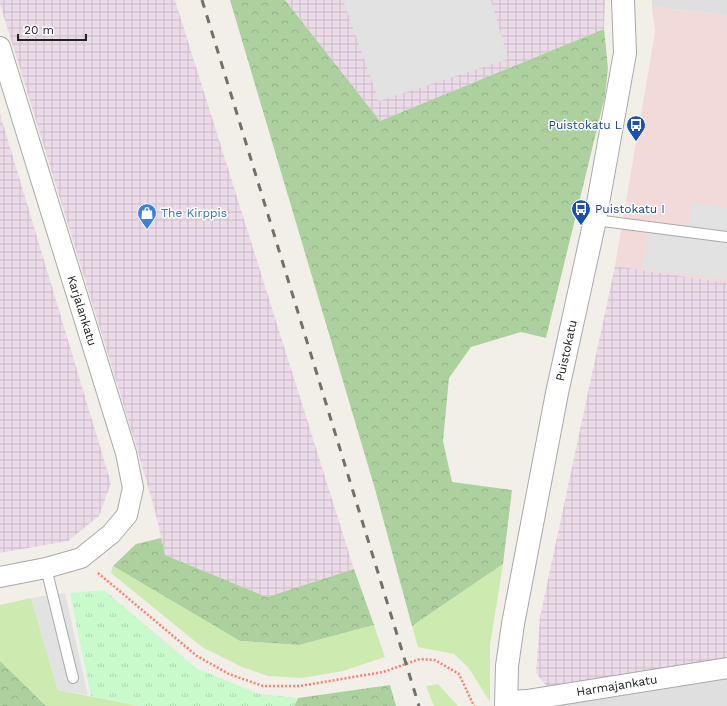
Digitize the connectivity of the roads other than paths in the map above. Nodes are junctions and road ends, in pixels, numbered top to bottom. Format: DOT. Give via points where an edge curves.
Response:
graph roads {
  1 [pos="623,0"];
  2 [pos="0,47"];
  3 [pos="595,220"];
  4 [pos="727,237"];
  5 [pos="46,568"];
  6 [pos="0,577"];
  7 [pos="727,668"];
  8 [pos="73,678"];
  9 [pos="506,703"];
  1 -- 3 [label="street, Puistokatu" via="624,53"];
  2 -- 5 [label="street, Karjalankatu" via="126,453 133,488 127,515 111,534 80,558"];
  3 -- 4 [label="lane"];
  3 -- 9 [label="street, Puistokatu" via="557,393 515,616 507,666"];
  5 -- 6 [label="street"];
  5 -- 8 [label="lane"];
  7 -- 9 [label="street, Harmajankatu"];
}
